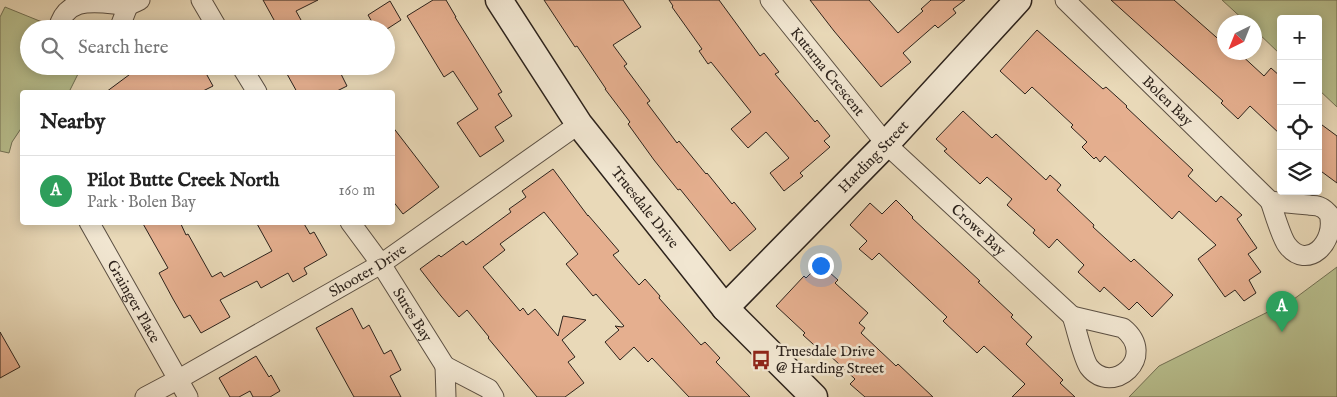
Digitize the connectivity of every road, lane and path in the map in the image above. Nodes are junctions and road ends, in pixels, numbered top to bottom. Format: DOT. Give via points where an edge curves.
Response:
graph roads {
  1 [pos="200,0"];
  2 [pos="499,0"];
  3 [pos="770,0"];
  4 [pos="1018,0"];
  5 [pos="1065,0"];
  6 [pos="134,3"];
  7 [pos="60,20"];
  8 [pos="124,20"];
  9 [pos="212,20"];
  10 [pos="247,75"];
  11 [pos="256,90"];
  12 [pos="579,124"];
  13 [pos="886,144"];
  14 [pos="1270,201"];
  15 [pos="91,225"];
  16 [pos="352,225"];
  17 [pos="382,264"];
  18 [pos="725,308"];
  19 [pos="1072,316"];
  20 [pos="444,366"];
  21 [pos="179,380"];
  22 [pos="145,397"];
  23 [pos="188,397"];
  24 [pos="446,397"];
  25 [pos="494,397"];
  26 [pos="814,397"];
  1 -- 9 [label="street"];
  2 -- 12 [label="street, Truesdale Drive"];
  3 -- 13 [label="street, Kutarna Crescent"];
  4 -- 13 [label="street, Harding Street"];
  5 -- 14 [label="street, Bolen Bay"];
  6 -- 7 [label="street" via="80,2 64,12"];
  6 -- 8 [label="street"];
  10 -- 11 [label="street"];
  12 -- 17 [label="street, Shooter Drive"];
  12 -- 18 [label="street, Truesdale Drive"];
  13 -- 18 [label="street, Harding Street"];
  13 -- 19 [label="street, Crowe Bay"];
  15 -- 21 [label="street, Grainger Place"];
  16 -- 17 [label="street, Sures Bay"];
  17 -- 20 [label="street, Sures Bay"];
  17 -- 21 [label="street, Shooter Drive"];
  18 -- 26 [label="street, Truesdale Drive"];
  20 -- 24 [label="street, Sures Bay"];
  20 -- 25 [label="street" via="489,389"];
  21 -- 22 [label="street, Shooter Drive"];
  21 -- 23 [label="street, Grainger Place"];
}
